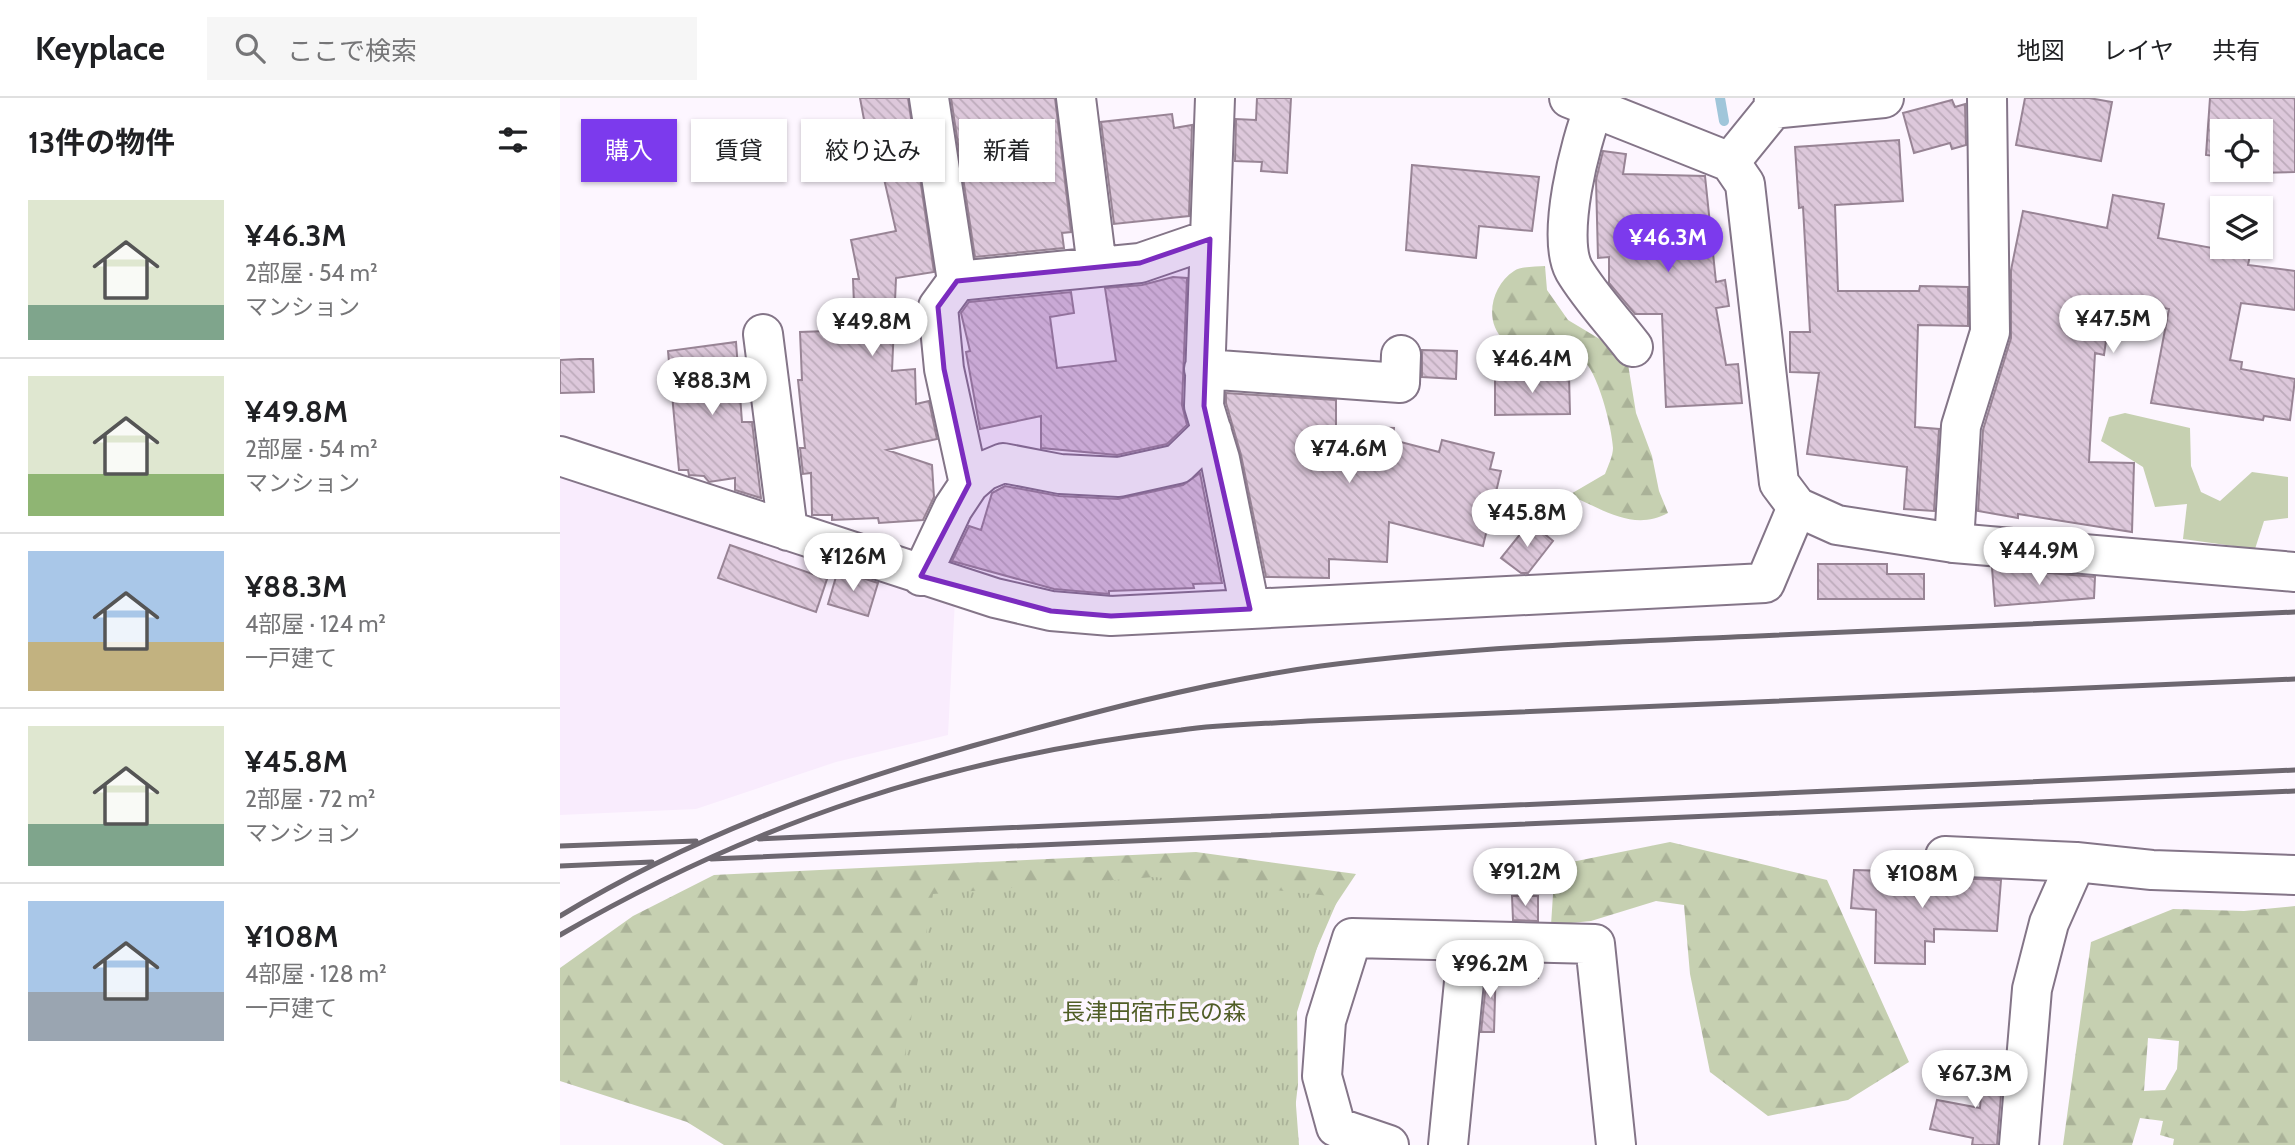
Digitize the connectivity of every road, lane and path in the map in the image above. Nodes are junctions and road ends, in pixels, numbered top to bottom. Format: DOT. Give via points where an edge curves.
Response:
graph roads {
  1 [pos="929,98"];
  2 [pos="1076,98"];
  3 [pos="1215,98"];
  4 [pos="1884,98"];
  5 [pos="1987,98"];
  6 [pos="1581,103"];
  7 [pos="1773,104"];
  8 [pos="1730,162"];
  9 [pos="1210,239"];
  10 [pos="1097,267"];
  11 [pos="957,281"];
  12 [pos="763,334"];
  13 [pos="1633,347"];
  14 [pos="1401,355"];
  15 [pos="1204,369"];
  16 [pos="1212,431"];
  17 [pos="560,456"];
  18 [pos="970,484"];
  19 [pos="1797,507"];
  20 [pos="788,531"];
  21 [pos="1954,543"];
  22 [pos="2295,572"];
  23 [pos="921,576"];
  24 [pos="1250,609"];
  25 [pos="1945,856"];
  26 [pos="2076,862"];
  27 [pos="2295,875"];
  28 [pos="1468,941"];
  29 [pos="1336,1136"];
  30 [pos="1389,1145"];
  31 [pos="1448,1145"];
  32 [pos="1616,1145"];
  33 [pos="2019,1145"];
  1 -- 11 [label="street"];
  2 -- 10 [label="street"];
  3 -- 9 [label="street"];
  4 -- 7 [label="street"];
  5 -- 21 [label="street" via="1990,332 1961,426"];
  6 -- 8 [label="street"];
  6 -- 13 [label="street" via="1567,238 1573,268"];
  7 -- 8 [label="street"];
  8 -- 19 [label="street" via="1745,184 1779,483"];
  9 -- 10 [label="street" via="1140,263"];
  9 -- 15 [label="street"];
  10 -- 11 [label="street"];
  11 -- 18 [label="street" via="938,307 944,369"];
  12 -- 20 [label="street"];
  14 -- 15 [label="street" via="1400,383"];
  15 -- 16 [label="street" via="1204,406"];
  16 -- 18 [label="street" via="1178,464 1119,477 1060,474 1003,463"];
  16 -- 24 [label="street"];
  17 -- 20 [label="street"];
  18 -- 23 [label="street" via="953,508"];
  19 -- 21 [label="street" via="1837,525"];
  19 -- 24 [label="street" via="1765,583"];
  20 -- 23 [label="street"];
  21 -- 22 [label="street"];
  23 -- 24 [label="street" via="1051,611 1111,616"];
  25 -- 26 [label="street"];
  26 -- 27 [label="street"];
  26 -- 33 [label="street" via="2049,923 2032,989"];
  28 -- 29 [label="street" via="1352,938 1326,1021 1322,1076"];
  28 -- 31 [label="street"];
  28 -- 32 [label="street" via="1595,944"];
  29 -- 30 [label="street"];
}
